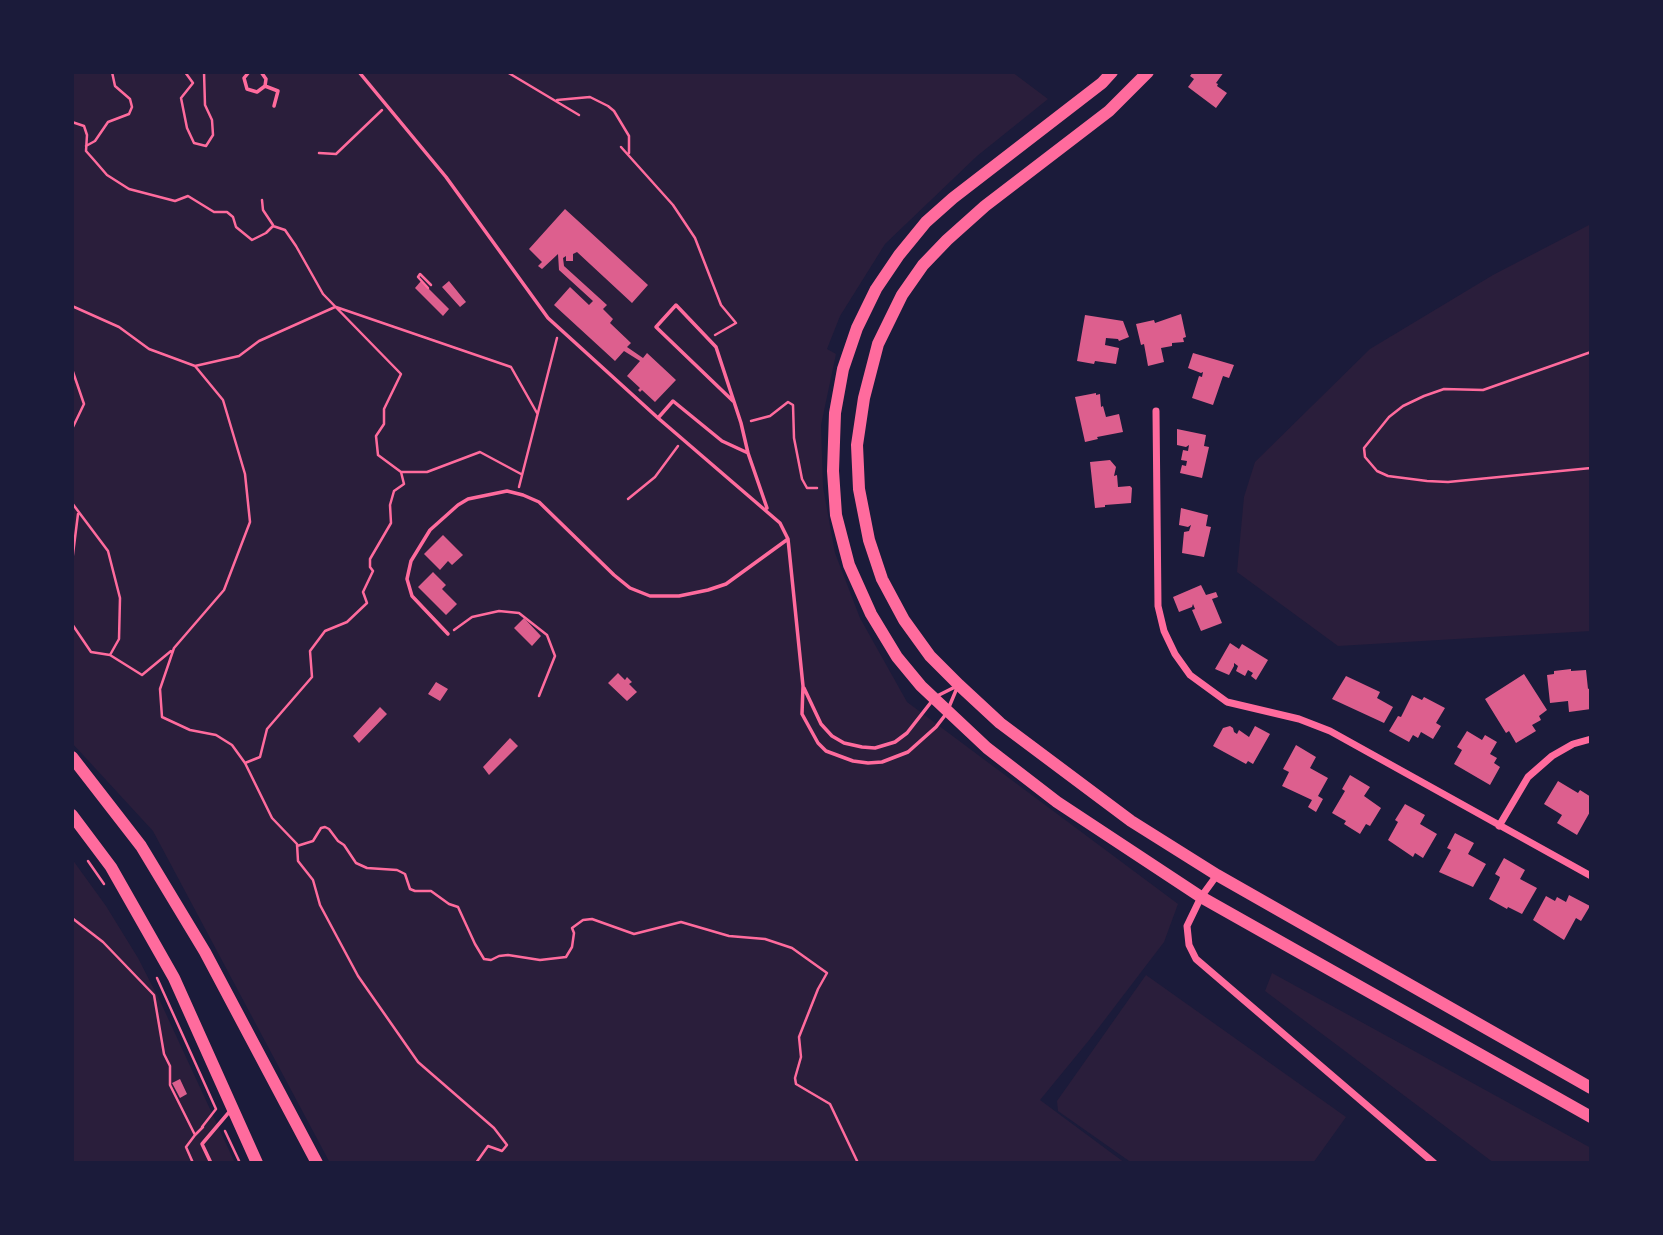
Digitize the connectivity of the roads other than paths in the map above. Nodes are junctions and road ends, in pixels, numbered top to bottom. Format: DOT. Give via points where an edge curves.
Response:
graph roads {
  1 [pos="248,72"];
  2 [pos="262,72"];
  3 [pos="359,72"];
  4 [pos="1112,72"];
  5 [pos="1148,72"];
  6 [pos="265,86"];
  7 [pos="275,106"];
  8 [pos="733,401"];
  9 [pos="1156,411"];
  10 [pos="658,418"];
  11 [pos="748,453"];
  12 [pos="768,510"];
  13 [pos="788,539"];
  14 [pos="448,634"];
  15 [pos="959,685"];
  16 [pos="803,686"];
  17 [pos="934,698"];
  18 [pos="948,711"];
  19 [pos="1591,739"];
  20 [pos="72,757"];
  21 [pos="72,814"];
  22 [pos="1499,826"];
  23 [pos="1217,875"];
  24 [pos="1591,876"];
  25 [pos="1201,897"];
  26 [pos="1591,1088"];
  27 [pos="232,1110"];
  28 [pos="1591,1117"];
  29 [pos="211,1163"];
  30 [pos="257,1163"];
  31 [pos="317,1163"];
  32 [pos="1434,1163"];
  1 -- 6 [label="lane" via="244,78 247,89 257,92"];
  2 -- 6 [label="lane"];
  3 -- 10 [label="lane" via="446,177 548,318"];
  4 -- 17 [label="main road" via="926,222 876,289 843,369 835,413 833,471 836,515 849,565 897,657"];
  5 -- 15 [label="main road" via="1109,111 947,240 902,295 878,345 857,445 859,489 869,540 882,579 904,620"];
  6 -- 7 [label="lane" via="278,92"];
  8 -- 8 [label="lane" via="716,347 676,305 656,327"];
  8 -- 11 [label="lane"];
  9 -- 22 [label="street" via="1158,606 1164,631 1190,675 1227,702 1330,731"];
  10 -- 11 [label="lane" via="673,401 722,441"];
  10 -- 12 [label="lane"];
  11 -- 12 [label="lane"];
  12 -- 13 [label="lane"];
  13 -- 14 [label="lane" via="726,584 679,596 650,596 614,575 539,502 494,492 468,499 430,530 411,561 407,579 412,596"];
  13 -- 16 [label="lane"];
  15 -- 17 [label="lane"];
  15 -- 18 [label="lane"];
  15 -- 23 [label="main road" via="1051,763"];
  16 -- 17 [label="lane" via="832,736 862,747 895,742"];
  16 -- 18 [label="lane" via="802,714 810,731 827,751 853,761 882,762 908,752"];
  17 -- 18 [label="main road"];
  18 -- 25 [label="main road" via="1057,802"];
  19 -- 22 [label="street" via="1552,756 1528,777"];
  20 -- 31 [label="main road" via="141,846 205,952"];
  21 -- 27 [label="main road" via="111,867 174,978"];
  22 -- 24 [label="street"];
  23 -- 25 [label="street"];
  23 -- 26 [label="main road"];
  25 -- 28 [label="main road"];
  25 -- 32 [label="street" via="1187,926 1196,959"];
  27 -- 29 [label="lane" via="202,1144"];
  27 -- 30 [label="main road"];
}
